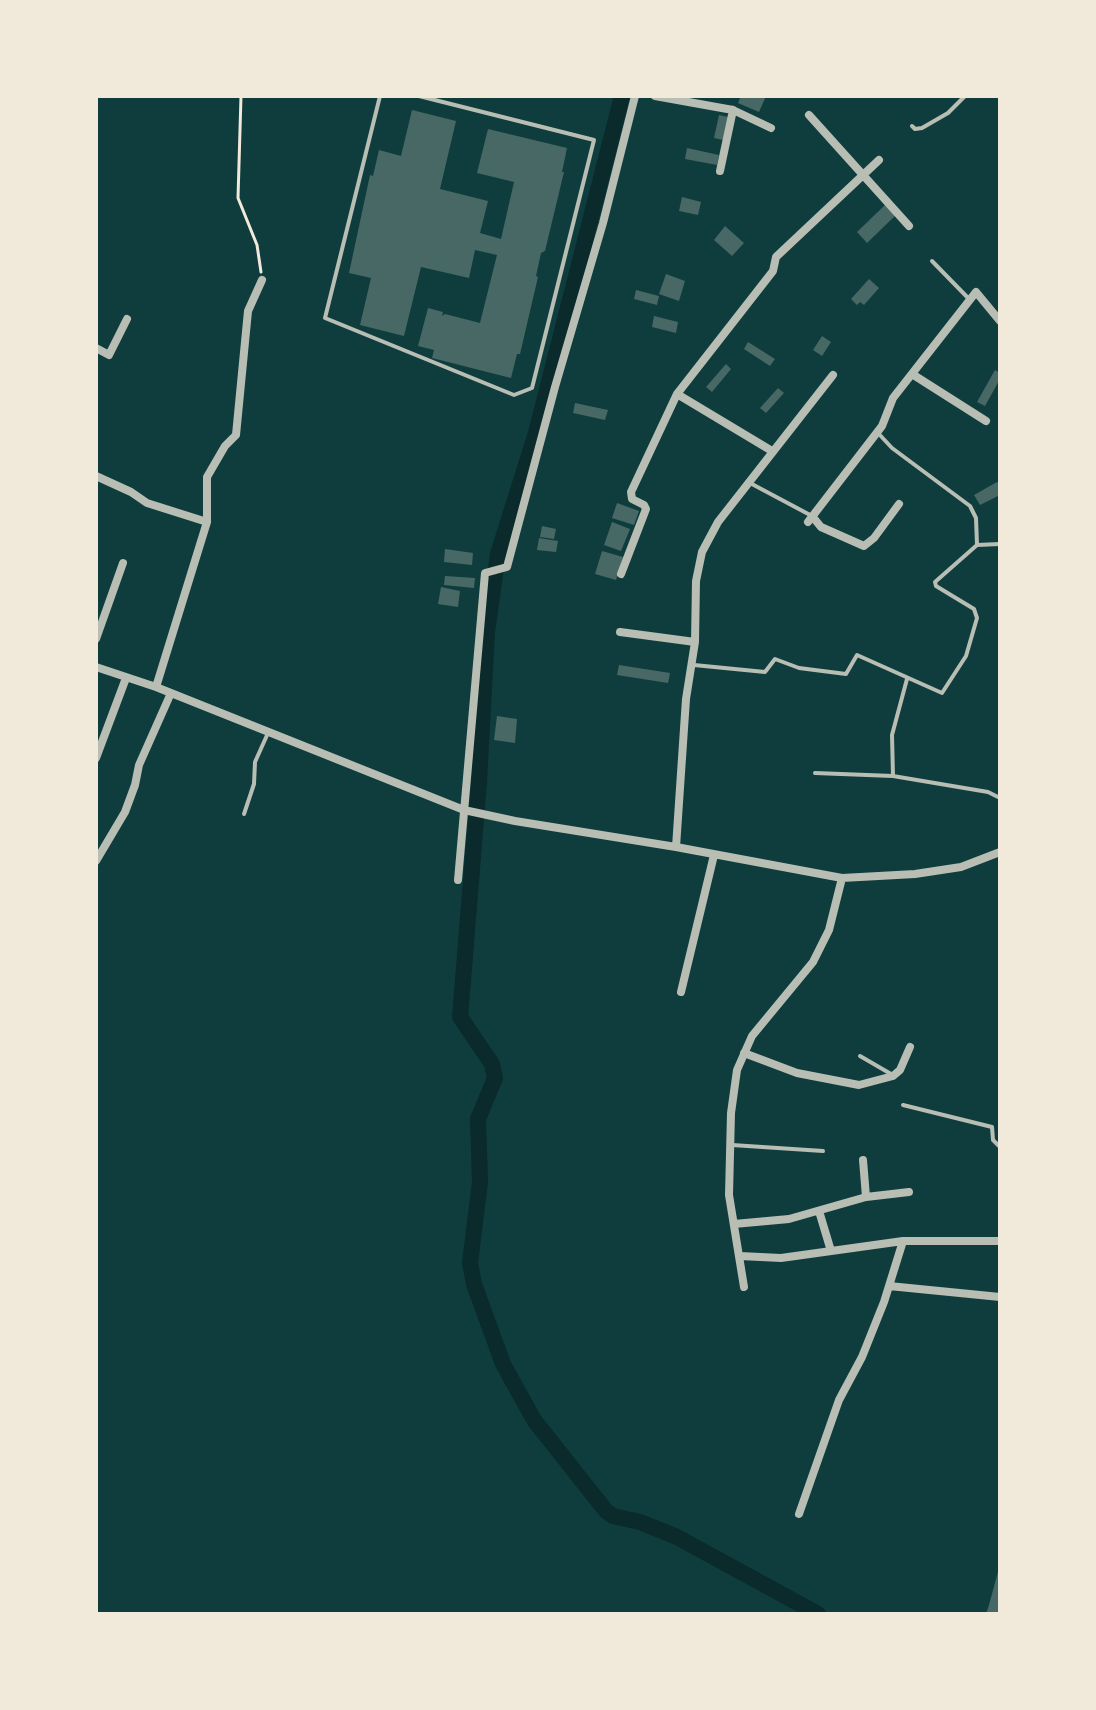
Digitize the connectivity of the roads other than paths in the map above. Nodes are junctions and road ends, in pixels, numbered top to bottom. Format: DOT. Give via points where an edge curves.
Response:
graph roads {
  1 [pos="380,96"];
  2 [pos="419,96"];
  3 [pos="635,96"];
  4 [pos="655,96"];
  5 [pos="965,96"];
  6 [pos="733,110"];
  7 [pos="809,115"];
  8 [pos="912,126"];
  9 [pos="771,128"];
  10 [pos="879,160"];
  11 [pos="720,171"];
  12 [pos="864,174"];
  13 [pos="909,226"];
  14 [pos="932,261"];
  15 [pos="262,280"];
  16 [pos="970,300"];
  17 [pos="127,319"];
  18 [pos="1000,321"];
  19 [pos="96,348"];
  20 [pos="912,374"];
  21 [pos="833,375"];
  22 [pos="677,394"];
  23 [pos="986,421"];
  24 [pos="877,432"];
  25 [pos="772,451"];
  26 [pos="96,476"];
  27 [pos="748,482"];
  28 [pos="899,504"];
  29 [pos="810,519"];
  30 [pos="207,522"];
  31 [pos="1000,544"];
  32 [pos="977,545"];
  33 [pos="123,563"];
  34 [pos="621,574"];
  35 [pos="620,632"];
  36 [pos="96,639"];
  37 [pos="695,642"];
  38 [pos="691,665"];
  39 [pos="96,667"];
  40 [pos="126,678"];
  41 [pos="907,679"];
  42 [pos="156,687"];
  43 [pos="171,693"];
  44 [pos="268,733"];
  45 [pos="96,758"];
  46 [pos="815,773"];
  47 [pos="893,776"];
  48 [pos="1000,798"];
  49 [pos="464,810"];
  50 [pos="244,814"];
  51 [pos="676,847"];
  52 [pos="1000,852"];
  53 [pos="714,855"];
  54 [pos="96,861"];
  55 [pos="842,878"];
  56 [pos="458,880"];
  57 [pos="681,992"];
  58 [pos="910,1047"];
  59 [pos="744,1053"];
  60 [pos="860,1056"];
  61 [pos="893,1076"];
  62 [pos="903,1105"];
  63 [pos="730,1145"];
  64 [pos="1000,1147"];
  65 [pos="823,1151"];
  66 [pos="863,1160"];
  67 [pos="909,1192"];
  68 [pos="866,1197"];
  69 [pos="819,1211"];
  70 [pos="734,1224"];
  71 [pos="903,1241"];
  72 [pos="1000,1241"];
  73 [pos="831,1251"];
  74 [pos="740,1256"];
  75 [pos="889,1286"];
  76 [pos="744,1287"];
  77 [pos="1000,1297"];
  78 [pos="799,1514"];
  1 -- 2 [label="lane" via="325,318 514,395 532,388 594,140"];
  3 -- 49 [label="street" via="507,567 485,573"];
  4 -- 6 [label="street"];
  5 -- 8 [label="lane" via="922,128"];
  6 -- 9 [label="street"];
  6 -- 11 [label="street"];
  7 -- 12 [label="street"];
  10 -- 12 [label="street"];
  12 -- 13 [label="street"];
  12 -- 22 [label="street" via="776,257 773,271"];
  14 -- 16 [label="lane"];
  15 -- 30 [label="street" via="248,311 236,435 207,477"];
  16 -- 18 [label="street" via="976,292"];
  16 -- 20 [label="street"];
  17 -- 19 [label="street" via="109,355"];
  20 -- 23 [label="street"];
  20 -- 24 [label="street"];
  21 -- 25 [label="street"];
  22 -- 25 [label="street"];
  22 -- 34 [label="street" via="633,488 632,499 646,509"];
  24 -- 29 [label="street"];
  24 -- 32 [label="lane" via="970,506"];
  25 -- 27 [label="street"];
  26 -- 30 [label="street" via="147,503"];
  27 -- 29 [label="lane"];
  27 -- 37 [label="street" via="702,552"];
  28 -- 29 [label="street" via="864,546"];
  30 -- 42 [label="street"];
  31 -- 32 [label="lane"];
  32 -- 41 [label="lane" via="935,582 974,609 977,618 966,656 942,693"];
  33 -- 36 [label="street"];
  35 -- 37 [label="street"];
  37 -- 38 [label="street"];
  38 -- 41 [label="lane" via="765,672 775,659 846,674 857,655"];
  38 -- 51 [label="street"];
  39 -- 40 [label="street"];
  40 -- 42 [label="street"];
  40 -- 45 [label="street"];
  41 -- 47 [label="lane" via="892,735"];
  42 -- 43 [label="street"];
  43 -- 44 [label="street"];
  43 -- 54 [label="street" via="125,812"];
  44 -- 49 [label="street"];
  44 -- 50 [label="lane" via="255,762"];
  46 -- 47 [label="lane"];
  47 -- 48 [label="lane"];
  49 -- 51 [label="street"];
  49 -- 56 [label="street"];
  51 -- 53 [label="street"];
  52 -- 55 [label="street" via="961,867"];
  53 -- 55 [label="street"];
  53 -- 57 [label="street"];
  55 -- 59 [label="street" via="829,930 813,962"];
  58 -- 61 [label="street"];
  59 -- 61 [label="street" via="797,1073 859,1085"];
  59 -- 63 [label="street" via="737,1070"];
  60 -- 61 [label="lane"];
  62 -- 64 [label="lane" via="992,1127"];
  63 -- 65 [label="lane"];
  63 -- 70 [label="street"];
  66 -- 68 [label="street"];
  67 -- 68 [label="street"];
  68 -- 69 [label="street"];
  69 -- 70 [label="street"];
  69 -- 73 [label="street"];
  70 -- 74 [label="street"];
  71 -- 72 [label="street"];
  71 -- 73 [label="street"];
  71 -- 75 [label="street"];
  73 -- 74 [label="street" via="781,1258"];
  74 -- 76 [label="street"];
  75 -- 77 [label="street"];
  75 -- 78 [label="street" via="839,1400"];
}
